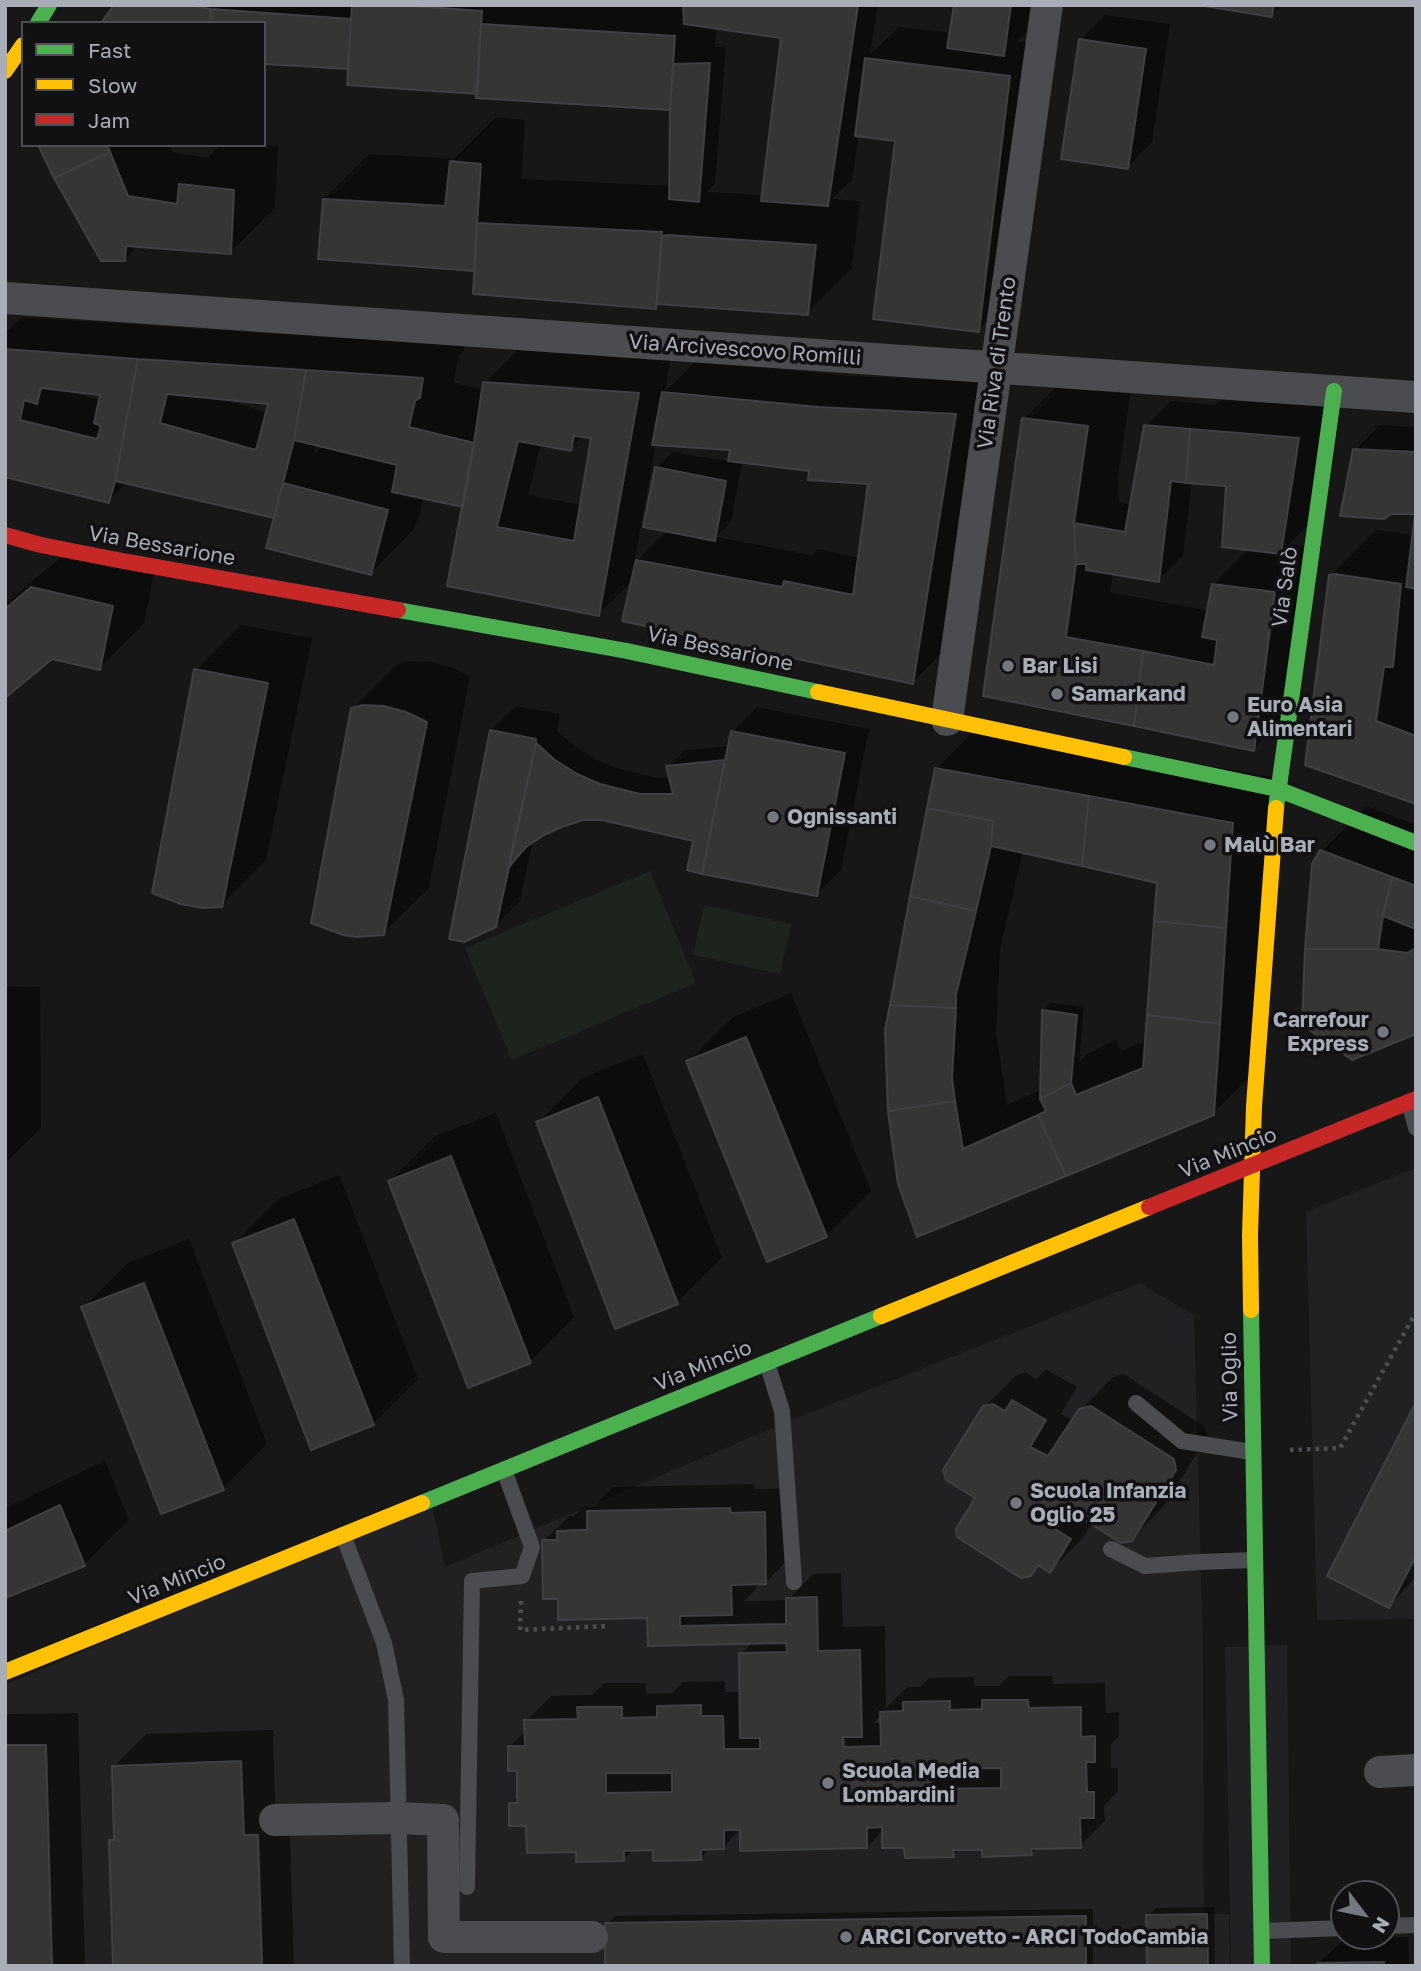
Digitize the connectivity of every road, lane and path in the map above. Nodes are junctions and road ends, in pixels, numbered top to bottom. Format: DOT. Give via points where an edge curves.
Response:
graph roads {
  1 [pos="49,5"];
  2 [pos="1047,5"];
  3 [pos="38,21"];
  4 [pos="21,48"];
  5 [pos="5,71"];
  6 [pos="5,298"];
  7 [pos="997,367"];
  8 [pos="1334,391"];
  9 [pos="1416,397"];
  10 [pos="5,535"];
  11 [pos="947,720"];
  12 [pos="1277,789"];
  13 [pos="1416,843"];
  14 [pos="1412,1101"];
  15 [pos="1416,1128"];
  16 [pos="1253,1165"];
  17 [pos="1416,1312"];
  18 [pos="767,1363"];
  19 [pos="1136,1403"];
  20 [pos="1252,1452"];
  21 [pos="504,1470"];
  22 [pos="343,1535"];
  23 [pos="1111,1549"];
  24 [pos="1254,1560"];
  25 [pos="522,1576"];
  26 [pos="794,1582"];
  27 [pos="608,1626"];
  28 [pos="5,1672"];
  29 [pos="1416,1770"];
  30 [pos="1380,1772"];
  31 [pos="399,1818"];
  32 [pos="275,1820"];
  33 [pos="467,1887"];
  34 [pos="1330,1929"];
  35 [pos="1262,1931"];
  36 [pos="592,1937"];
  37 [pos="402,1966"];
  38 [pos="1262,1966"];
  1 -- 3 [label="street"];
  2 -- 7 [label="street, Via Riva di Trento"];
  4 -- 5 [label="street"];
  6 -- 7 [label="street, Via Arcivescovo Romilli"];
  7 -- 8 [label="street, Via Arcivescovo Romilli"];
  7 -- 11 [label="street, Via Riva di Trento"];
  8 -- 9 [label="street, Via Arcivescovo Romilli"];
  8 -- 12 [label="street, Via Salò"];
  10 -- 11 [label="street, Via Bessarione" via="123,561 627,650"];
  11 -- 12 [label="street, Via Bessarione"];
  12 -- 13 [label="street, Via Bessarione"];
  12 -- 16 [label="street, Via Oglio"];
  14 -- 15 [label="lane"];
  14 -- 16 [label="street, Via Mincio"];
  16 -- 18 [label="street, Via Mincio"];
  16 -- 20 [label="street, Via Oglio"];
  17 -- 20 [label="path" via="1340,1448"];
  18 -- 21 [label="street, Via Mincio"];
  18 -- 26 [label="lane" via="782,1411"];
  19 -- 20 [label="lane" via="1182,1441"];
  20 -- 24 [label="street, Via Oglio"];
  21 -- 22 [label="street, Via Mincio"];
  21 -- 25 [label="lane" via="532,1547"];
  22 -- 28 [label="street, Via Mincio"];
  22 -- 31 [label="lane" via="384,1643 396,1700"];
  23 -- 24 [label="lane" via="1145,1566"];
  24 -- 35 [label="street, Via Oglio"];
  25 -- 27 [label="path" via="520,1630"];
  25 -- 33 [label="lane" via="472,1581"];
  29 -- 30 [label="street"];
  31 -- 32 [label="street"];
  31 -- 36 [label="street" via="443,1820 444,1937"];
  31 -- 37 [label="lane"];
  34 -- 35 [label="lane"];
  35 -- 38 [label="street, Via Oglio"];
}
